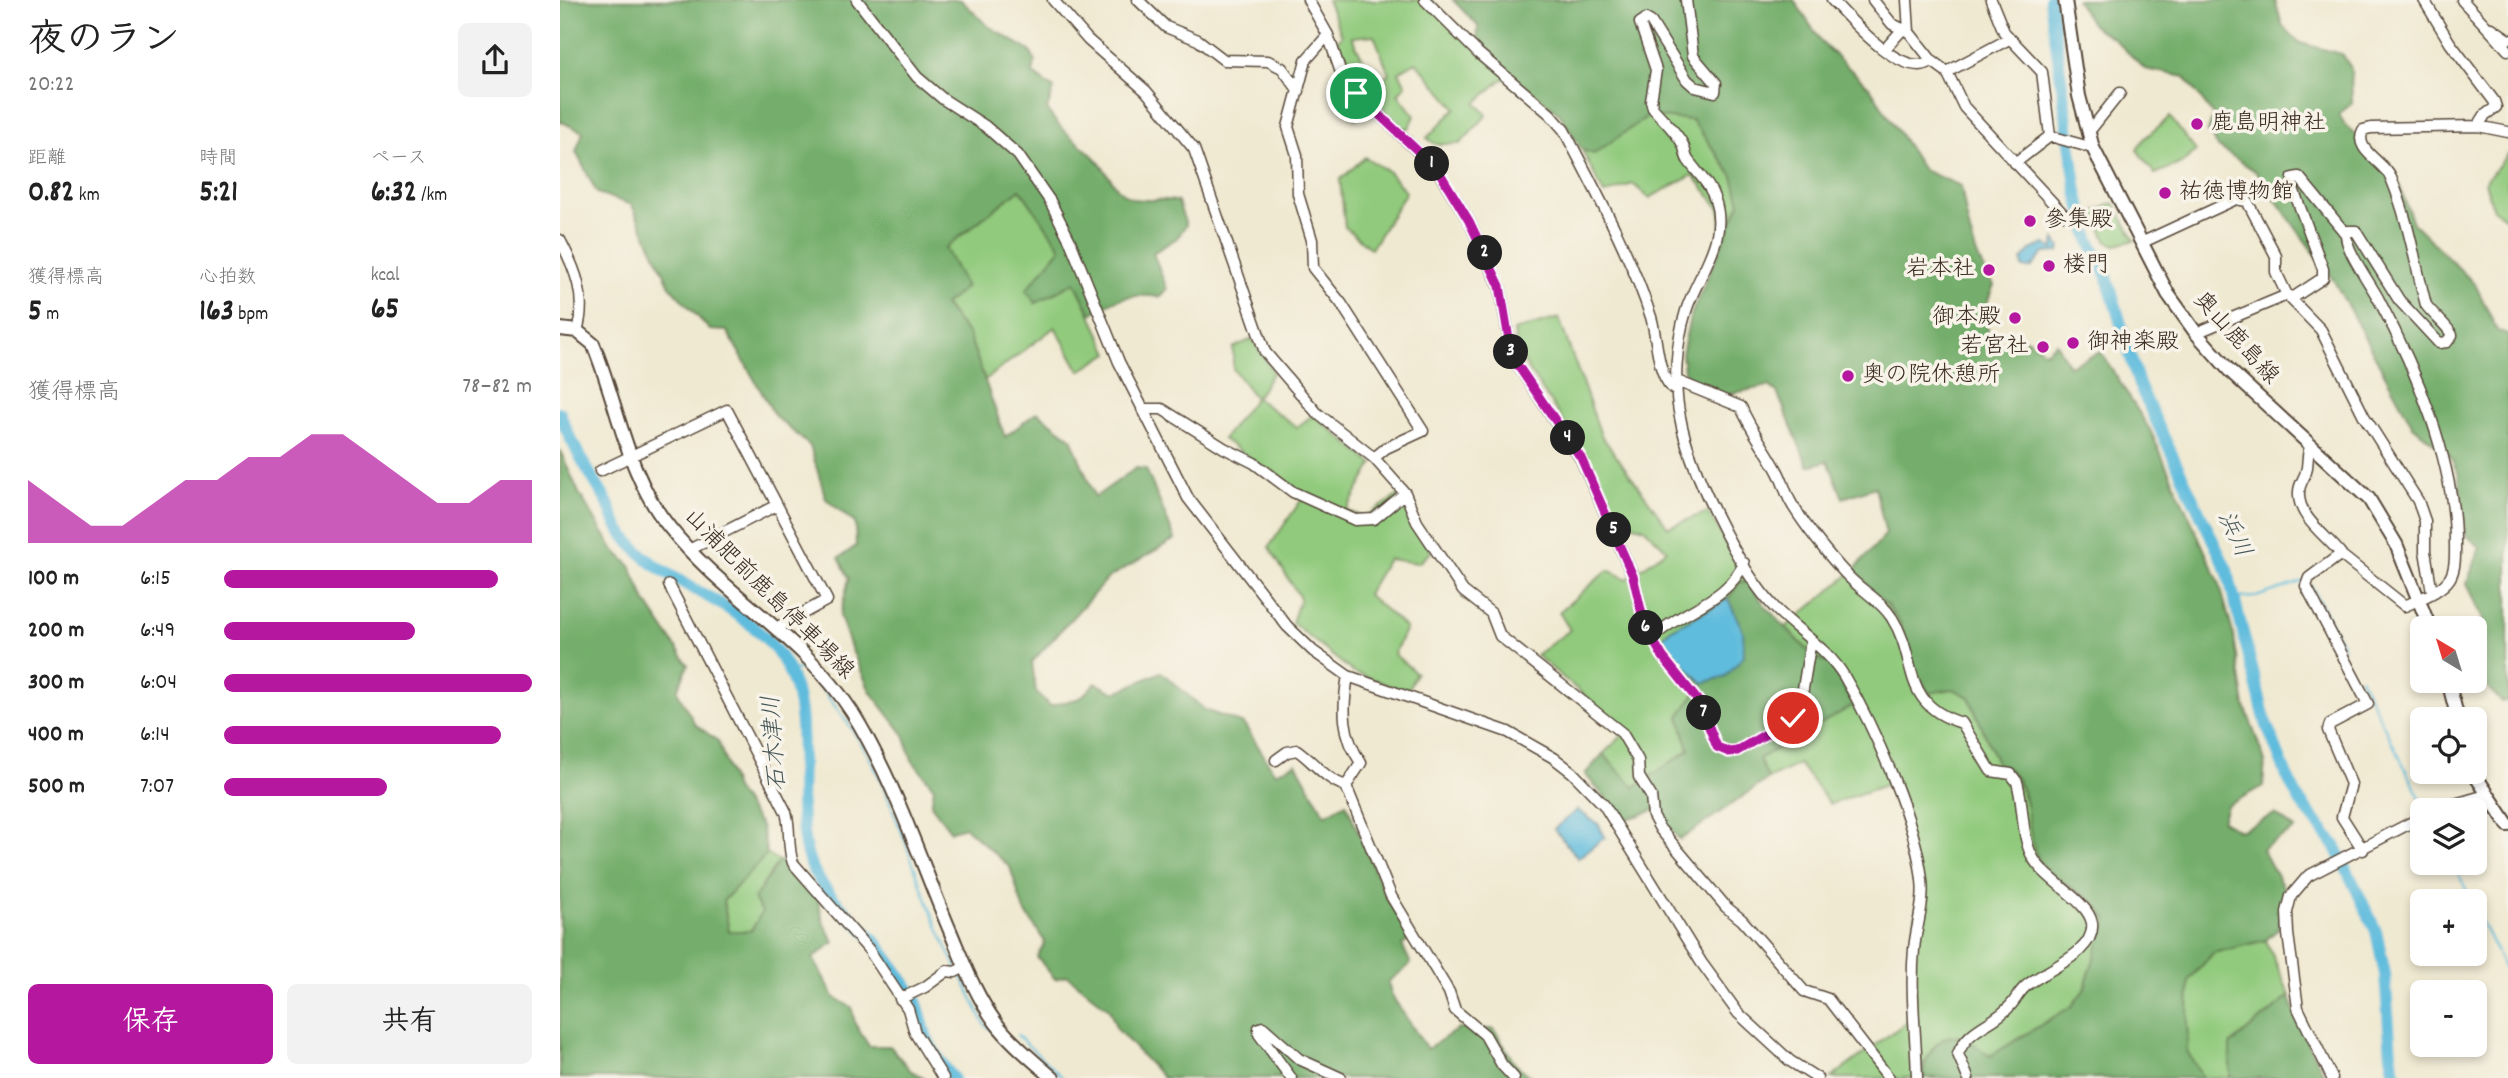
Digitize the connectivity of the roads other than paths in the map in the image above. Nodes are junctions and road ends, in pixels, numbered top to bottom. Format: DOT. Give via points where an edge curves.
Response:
graph roads {
  1 [pos="857,0"];
  2 [pos="1053,0"];
  3 [pos="1138,0"];
  4 [pos="1308,0"];
  5 [pos="1425,0"];
  6 [pos="1686,0"];
  7 [pos="1832,0"];
  8 [pos="1873,0"];
  9 [pos="1907,0"];
  10 [pos="1992,0"];
  11 [pos="2065,0"];
  12 [pos="2424,0"];
  13 [pos="2462,0"];
  14 [pos="2485,27"];
  15 [pos="1905,31"];
  16 [pos="1328,36"];
  17 [pos="2009,38"];
  18 [pos="2508,39"];
  19 [pos="1885,49"];
  20 [pos="2508,50"];
  21 [pos="1932,61"];
  22 [pos="1947,72"];
  23 [pos="1299,91"];
  24 [pos="2120,93"];
  25 [pos="2478,126"];
  26 [pos="2508,132"];
  27 [pos="2054,136"];
  28 [pos="2083,138"];
  29 [pos="2015,163"];
  30 [pos="2064,215"];
  31 [pos="2346,234"];
  32 [pos="560,240"];
  33 [pos="2141,243"];
  34 [pos="2287,295"];
  35 [pos="560,329"];
  36 [pos="577,331"];
  37 [pos="2196,333"];
  38 [pos="1677,386"];
  39 [pos="1142,409"];
  40 [pos="2311,446"];
  41 [pos="630,456"];
  42 [pos="1374,458"];
  43 [pos="600,471"];
  44 [pos="1405,493"];
  45 [pos="778,505"];
  46 [pos="689,550"];
  47 [pos="2341,555"];
  48 [pos="1744,563"];
  49 [pos="668,585"];
  50 [pos="2432,592"];
  51 [pos="2419,600"];
  52 [pos="2425,616"];
  53 [pos="778,628"];
  54 [pos="1652,638"];
  55 [pos="1811,640"];
  56 [pos="1348,677"];
  57 [pos="1276,760"];
  58 [pos="2480,784"];
  59 [pos="1346,786"];
  60 [pos="2486,794"];
  61 [pos="2473,798"];
  62 [pos="2410,824"];
  63 [pos="2508,825"];
  64 [pos="2362,851"];
  65 [pos="960,969"];
  66 [pos="900,999"];
  67 [pos="943,1078"];
  68 [pos="1053,1078"];
  69 [pos="1291,1078"];
  70 [pos="1341,1078"];
  71 [pos="1514,1078"];
  72 [pos="1817,1078"];
  73 [pos="1889,1078"];
  74 [pos="1917,1078"];
  75 [pos="1968,1078"];
  76 [pos="2332,1078"];
  1 -- 39 [label="street" via="917,77 1018,155 1050,201"];
  2 -- 42 [label="street" via="1088,40 1146,91 1194,149 1265,352 1317,413"];
  3 -- 23 [label="street" via="1166,27 1198,40 1224,60 1268,61 1282,68"];
  4 -- 16 [label="street"];
  5 -- 38 [label="street" via="1564,130 1639,286 1665,379"];
  6 -- 38 [label="street" via="1693,56 1716,83 1715,92 1687,80 1651,22 1640,23 1656,70 1653,108 1708,183 1718,219 1708,265 1686,310"];
  7 -- 19 [label="street"];
  8 -- 15 [label="street"];
  9 -- 15 [label="street"];
  10 -- 17 [label="street"];
  11 -- 28 [label="main road, 奥山鹿島線"];
  12 -- 25 [label="street" via="2494,101 2496,107"];
  13 -- 14 [label="street"];
  14 -- 18 [label="street" via="2495,28"];
  14 -- 20 [label="street"];
  15 -- 19 [label="street"];
  15 -- 21 [label="street"];
  16 -- 23 [label="street" via="1306,60"];
  16 -- 54 [label="street" via="1340,70 1356,93 1438,170 1469,221 1500,286 1512,357 1581,458 1633,576"];
  17 -- 22 [label="street"];
  17 -- 27 [label="street" via="2042,72"];
  19 -- 21 [label="street" via="1909,65"];
  21 -- 22 [label="street"];
  22 -- 29 [label="street" via="1964,107"];
  23 -- 42 [label="street" via="1288,127 1297,155 1298,194 1312,240 1313,268 1341,303 1423,431"];
  24 -- 28 [label="street"];
  25 -- 26 [label="street"];
  25 -- 31 [label="street" via="2371,128 2362,130 2360,136 2361,144 2390,175 2426,305 2437,322 2449,329 2448,342 2437,341 2414,317 2356,231"];
  27 -- 28 [label="street"];
  27 -- 29 [label="street"];
  28 -- 33 [label="main road, 奥山鹿島線" via="2093,148"];
  29 -- 30 [label="street"];
  31 -- 34 [label="street" via="2304,181 2293,178 2323,278 2294,297"];
  31 -- 50 [label="street" via="2430,415 2450,488 2455,527 2453,572"];
  32 -- 36 [label="street" via="582,300"];
  33 -- 34 [label="street" via="2236,199 2247,201 2276,256 2276,272"];
  33 -- 37 [label="main road, 奥山鹿島線" via="2168,294"];
  34 -- 37 [label="street"];
  34 -- 50 [label="street" via="2321,330 2364,416 2418,501 2425,522"];
  35 -- 36 [label="main road"];
  36 -- 41 [label="main road, 山浦肥前鹿島停車場線" via="593,344"];
  37 -- 40 [label="main road, 奥山鹿島線"];
  38 -- 48 [label="street" via="1680,418 1692,458"];
  38 -- 75 [label="street" via="1741,407 1794,508 1844,573 1894,620 1912,679 1929,707 1941,717 1962,723 1991,771 2011,774 2017,782 2032,857 2088,914 2090,937 2082,947 2025,987 2009,1007 1962,1043 1958,1054"];
  39 -- 44 [label="street" via="1162,409 1254,463 1293,492 1355,520 1374,519"];
  39 -- 56 [label="street" via="1206,525 1287,626"];
  40 -- 47 [label="street" via="2299,502"];
  40 -- 51 [label="main road, 奥山鹿島線" via="2369,499 2396,544"];
  41 -- 43 [label="street"];
  41 -- 45 [label="street" via="727,410"];
  41 -- 46 [label="main road, 山浦肥前鹿島停車場線" via="653,505"];
  42 -- 44 [label="street"];
  44 -- 73 [label="street" via="1417,522 1464,591 1491,613 1500,636 1622,733 1638,760 1639,776 1651,796 1660,829 1804,990 1828,999"];
  45 -- 46 [label="street"];
  45 -- 53 [label="street" via="827,600"];
  46 -- 53 [label="main road, 山浦肥前鹿島停車場線"];
  47 -- 51 [label="street" via="2403,605"];
  47 -- 64 [label="street" via="2306,582 2368,704 2330,724 2328,730 2351,784 2342,817"];
  48 -- 54 [label="street" via="1736,581 1664,625"];
  48 -- 55 [label="street" via="1774,607"];
  49 -- 66 [label="street" via="786,812 793,863 869,950"];
  50 -- 51 [label="street"];
  51 -- 52 [label="main road, 奥山鹿島線"];
  53 -- 65 [label="main road, 山浦肥前鹿島停車場線" via="832,684 887,772"];
  54 -- 55 [label="street" via="1699,702 1717,747 1729,752 1793,718 1799,710"];
  55 -- 74 [label="street" via="1844,676 1884,756 1919,861 1922,893 1912,973"];
  56 -- 59 [label="street" via="1344,727 1360,763"];
  56 -- 72 [label="street" via="1508,732 1572,772 1604,805 1738,1013 1790,1061"];
  57 -- 59 [label="street" via="1297,750 1319,765 1331,781"];
  58 -- 60 [label="main road"];
  59 -- 71 [label="street" via="1391,896 1449,992 1455,1010 1485,1034"];
  60 -- 61 [label="street"];
  60 -- 63 [label="main road"];
  62 -- 64 [label="street"];
  64 -- 76 [label="street" via="2300,882 2287,912 2298,1008"];
  65 -- 66 [label="street" via="947,971"];
  65 -- 68 [label="main road, 山浦肥前鹿島停車場線" via="996,1023"];
  66 -- 67 [label="street"];
  69 -- 70 [label="street" via="1259,1028 1264,1027 1299,1059"];
}
